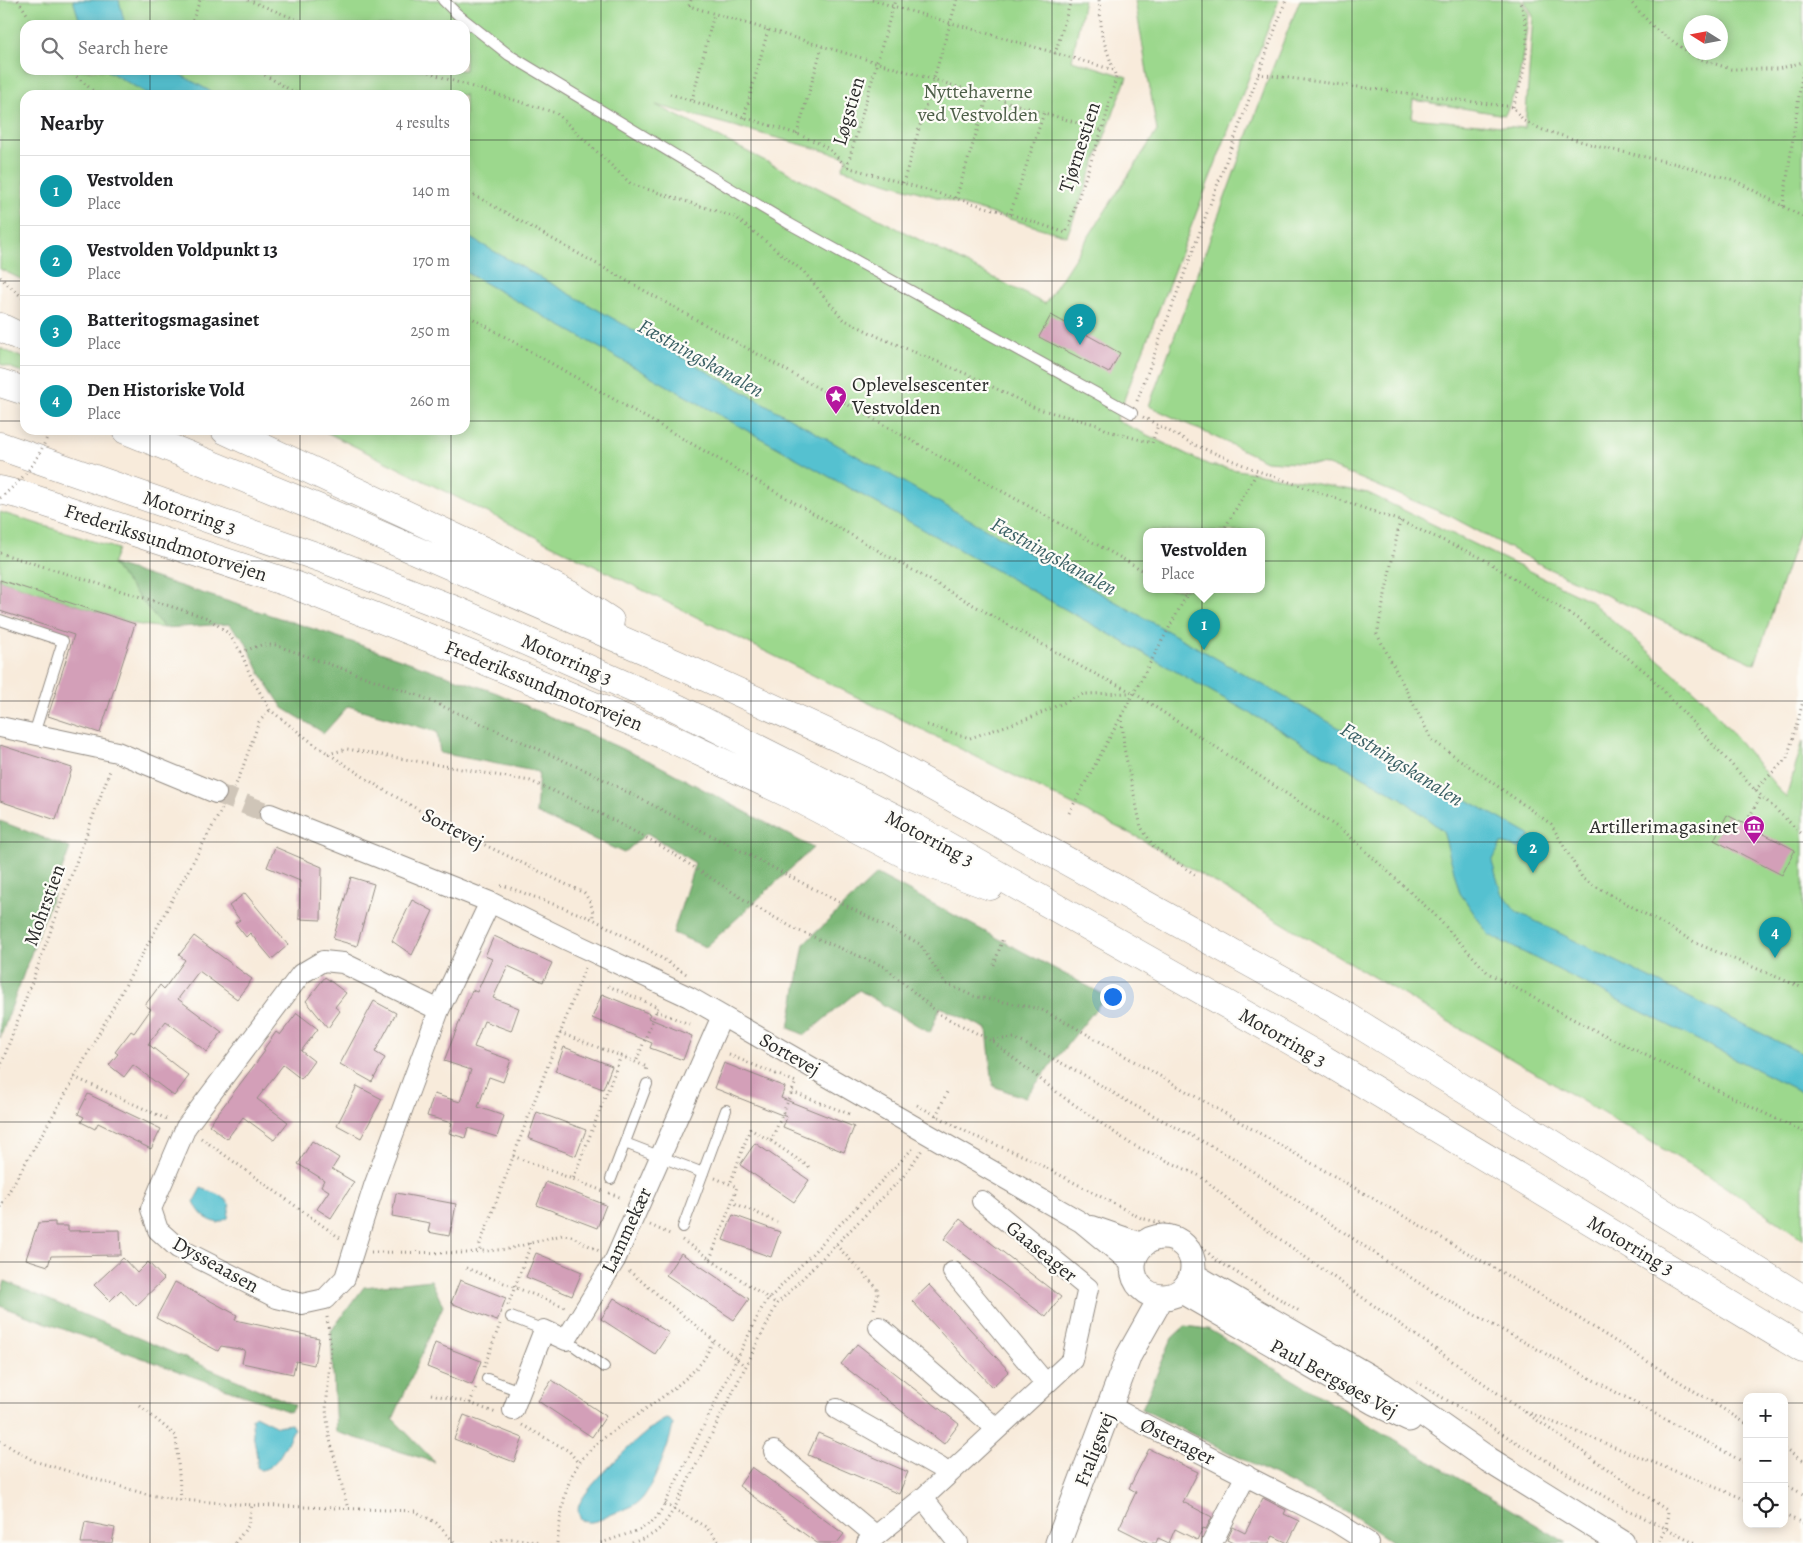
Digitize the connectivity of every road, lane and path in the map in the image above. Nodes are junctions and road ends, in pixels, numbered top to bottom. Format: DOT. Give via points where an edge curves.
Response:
graph roads {
  1 [pos="18,0"];
  2 [pos="200,0"];
  3 [pos="248,0"];
  4 [pos="443,0"];
  5 [pos="691,0"];
  6 [pos="872,0"];
  7 [pos="895,0"];
  8 [pos="957,0"];
  9 [pos="1071,0"];
  10 [pos="1099,0"];
  11 [pos="1286,0"];
  12 [pos="1519,0"];
  13 [pos="1629,0"];
  14 [pos="893,6"];
  15 [pos="714,14"];
  16 [pos="31,20"];
  17 [pos="193,20"];
  18 [pos="298,20"];
  19 [pos="465,20"];
  20 [pos="950,23"];
  21 [pos="470,24"];
  22 [pos="768,30"];
  23 [pos="822,47"];
  24 [pos="1055,54"];
  25 [pos="1803,62"];
  26 [pos="877,64"];
  27 [pos="1803,69"];
  28 [pos="1115,70"];
  29 [pos="1258,74"];
  30 [pos="75,75"];
  31 [pos="265,75"];
  32 [pos="437,75"];
  33 [pos="933,80"];
  34 [pos="92,90"];
  35 [pos="290,90"];
  36 [pos="670,94"];
  37 [pos="988,96"];
  38 [pos="692,100"];
  39 [pos="1513,107"];
  40 [pos="1044,113"];
  41 [pos="744,118"];
  42 [pos="1102,130"];
  43 [pos="797,134"];
  44 [pos="847,168"];
  45 [pos="903,183"];
  46 [pos="470,193"];
  47 [pos="956,199"];
  48 [pos="1783,206"];
  49 [pos="1010,214"];
  50 [pos="1803,217"];
  51 [pos="0,277"];
  52 [pos="20,295"];
  53 [pos="470,317"];
  54 [pos="0,327"];
  55 [pos="20,336"];
  56 [pos="0,383"];
  57 [pos="20,389"];
  58 [pos="1132,413"];
  59 [pos="1158,424"];
  60 [pos="48,435"];
  61 [pos="138,435"];
  62 [pos="236,435"];
  63 [pos="0,446"];
  64 [pos="1258,471"];
  65 [pos="0,490"];
  66 [pos="0,498"];
  67 [pos="1400,521"];
  68 [pos="1225,528"];
  69 [pos="0,553"];
  70 [pos="1143,570"];
  71 [pos="1187,594"];
  72 [pos="0,620"];
  73 [pos="241,652"];
  74 [pos="681,666"];
  75 [pos="1134,693"];
  76 [pos="1803,702"];
  77 [pos="270,710"];
  78 [pos="1122,715"];
  79 [pos="927,725"];
  80 [pos="0,727"];
  81 [pos="34,734"];
  82 [pos="117,752"];
  83 [pos="328,754"];
  84 [pos="1755,790"];
  85 [pos="224,796"];
  86 [pos="1761,796"];
  87 [pos="1069,813"];
  88 [pos="270,814"];
  89 [pos="1747,821"];
  90 [pos="1803,835"];
  91 [pos="1196,875"];
  92 [pos="490,902"];
  93 [pos="1074,918"];
  94 [pos="1003,938"];
  95 [pos="591,951"];
  96 [pos="994,965"];
  97 [pos="608,986"];
  98 [pos="1803,988"];
  99 [pos="439,1010"];
  100 [pos="656,1011"];
  101 [pos="722,1016"];
  102 [pos="689,1024"];
  103 [pos="560,1033"];
  104 [pos="992,1041"];
  105 [pos="729,1055"];
  106 [pos="621,1056"];
  107 [pos="636,1062"];
  108 [pos="0,1068"];
  109 [pos="74,1077"];
  110 [pos="647,1084"];
  111 [pos="792,1092"];
  112 [pos="947,1092"];
  113 [pos="726,1110"];
  114 [pos="852,1115"];
  115 [pos="186,1127"];
  116 [pos="933,1128"];
  117 [pos="1803,1132"];
  118 [pos="771,1141"];
  119 [pos="625,1144"];
  120 [pos="513,1156"];
  121 [pos="660,1157"];
  122 [pos="809,1167"];
  123 [pos="703,1173"];
  124 [pos="573,1179"];
  125 [pos="611,1179"];
  126 [pos="730,1184"];
  127 [pos="982,1201"];
  128 [pos="732,1202"];
  129 [pos="0,1207"];
  130 [pos="636,1211"];
  131 [pos="777,1222"];
  132 [pos="1081,1222"];
  133 [pos="682,1226"];
  134 [pos="1144,1244"];
  135 [pos="836,1245"];
  136 [pos="354,1250"];
  137 [pos="480,1251"];
  138 [pos="710,1259"];
  139 [pos="615,1260"];
  140 [pos="466,1268"];
  141 [pos="953,1272"];
  142 [pos="1162,1283"];
  143 [pos="326,1299"];
  144 [pos="769,1299"];
  145 [pos="1803,1299"];
  146 [pos="777,1304"];
  147 [pos="582,1314"];
  148 [pos="511,1317"];
  149 [pos="879,1327"];
  150 [pos="544,1330"];
  151 [pos="566,1340"];
  152 [pos="714,1341"];
  153 [pos="1803,1349"];
  154 [pos="736,1360"];
  155 [pos="745,1366"];
  156 [pos="604,1367"];
  157 [pos="487,1379"];
  158 [pos="1046,1384"];
  159 [pos="520,1391"];
  160 [pos="140,1406"];
  161 [pos="1111,1407"];
  162 [pos="837,1409"];
  163 [pos="1520,1409"];
  164 [pos="513,1410"];
  165 [pos="1743,1421"];
  166 [pos="997,1429"];
  167 [pos="0,1441"];
  168 [pos="774,1451"];
  169 [pos="1788,1452"];
  170 [pos="1803,1461"];
  171 [pos="1743,1462"];
  172 [pos="948,1474"];
  173 [pos="1246,1475"];
  174 [pos="1788,1486"];
  175 [pos="1803,1494"];
  176 [pos="923,1498"];
  177 [pos="1743,1498"];
  178 [pos="181,1500"];
  179 [pos="252,1504"];
  180 [pos="665,1504"];
  181 [pos="348,1509"];
  182 [pos="674,1509"];
  183 [pos="1788,1516"];
  184 [pos="1803,1522"];
  185 [pos="872,1540"];
  186 [pos="235,1543"];
  187 [pos="455,1543"];
  188 [pos="492,1543"];
  189 [pos="540,1543"];
  190 [pos="557,1543"];
  191 [pos="601,1543"];
  192 [pos="632,1543"];
  193 [pos="720,1543"];
  194 [pos="958,1543"];
  195 [pos="1058,1543"];
  196 [pos="1212,1543"];
  197 [pos="1368,1543"];
  198 [pos="1622,1543"];
  199 [pos="1658,1543"];
  1 -- 16 [label="path"];
  2 -- 17 [label="path"];
  3 -- 18 [label="path"];
  4 -- 19 [label="lane"];
  5 -- 15 [label="path" via="689,6"];
  6 -- 14 [label="path"];
  7 -- 14 [label="path, Løgstien"];
  8 -- 20 [label="path"];
  9 -- 24 [label="path"];
  10 -- 28 [label="path" via="1102,36"];
  11 -- 29 [label="path"];
  12 -- 39 [label="path" via="1526,21 1527,48 1523,79"];
  13 -- 25 [label="path" via="1655,30 1697,58 1731,69 1778,69"];
  14 -- 20 [label="path"];
  14 -- 26 [label="path, Løgstien"];
  15 -- 22 [label="path"];
  15 -- 38 [label="path"];
  20 -- 24 [label="path"];
  20 -- 33 [label="path"];
  21 -- 58 [label="lane" via="509,55 788,223"];
  22 -- 23 [label="path"];
  22 -- 41 [label="path"];
  23 -- 26 [label="path"];
  23 -- 43 [label="path"];
  24 -- 28 [label="path"];
  26 -- 33 [label="path"];
  26 -- 44 [label="path, Løgstien"];
  27 -- 48 [label="path"];
  28 -- 42 [label="path, Tjørnestien"];
  29 -- 39 [label="path"];
  29 -- 58 [label="path"];
  30 -- 34 [label="path"];
  31 -- 35 [label="path"];
  32 -- 59 [label="path" via="556,113 631,184 734,217 804,272 843,319 881,338 969,375 1035,408 1098,425 1108,431 1152,443"];
  33 -- 37 [label="path"];
  33 -- 45 [label="path"];
  36 -- 38 [label="path"];
  37 -- 40 [label="path"];
  37 -- 47 [label="path"];
  38 -- 41 [label="path"];
  39 -- 48 [label="path" via="1524,121 1544,130 1734,180"];
  40 -- 42 [label="path"];
  40 -- 49 [label="path"];
  41 -- 43 [label="path"];
  42 -- 49 [label="path, Tjørnestien" via="1066,233"];
  43 -- 44 [label="path" via="830,150"];
  44 -- 45 [label="path"];
  45 -- 47 [label="path"];
  46 -- 70 [label="path"];
  47 -- 49 [label="path"];
  48 -- 50 [label="path"];
  51 -- 52 [label="path"];
  53 -- 75 [label="path" via="1087,670"];
  54 -- 55 [label="highway"];
  56 -- 57 [label="highway"];
  58 -- 59 [label="path"];
  59 -- 64 [label="path" via="1195,445"];
  60 -- 66 [label="path, bridge" via="26,475"];
  61 -- 74 [label="highway" via="325,511"];
  62 -- 74 [label="highway" via="486,552 570,595"];
  63 -- 93 [label="highway, Motorring 3" via="321,558 464,614 677,708 917,829"];
  64 -- 67 [label="path"];
  64 -- 68 [label="path"];
  65 -- 93 [label="highway, Frederikssundmotorvejen" via="292,584 447,645 666,736 800,799 909,856"];
  67 -- 84 [label="path" via="1482,558 1578,619 1647,673"];
  67 -- 98 [label="path" via="1377,634 1432,740 1551,824 1583,879 1698,944"];
  69 -- 73 [label="path" via="208,618 228,633"];
  71 -- 75 [label="path"];
  72 -- 81 [label="lane" via="63,642"];
  73 -- 77 [label="path"];
  73 -- 165 [label="path" via="261,645 276,645 422,697 587,771 920,944 945,984 973,996 1040,1009 1071,1025 1548,1299"];
  74 -- 145 [label="highway" via="876,755 1337,1011"];
  75 -- 78 [label="path"];
  75 -- 79 [label="path" via="1083,694 970,738"];
  75 -- 117 [label="path" via="1346,833 1433,914 1488,973 1582,1024"];
  76 -- 84 [label="path" via="1787,758"];
  77 -- 83 [label="path"];
  77 -- 85 [label="path" via="259,722 239,778"];
  78 -- 87 [label="path"];
  78 -- 91 [label="path" via="1124,748 1141,827 1154,847"];
  80 -- 81 [label="street"];
  81 -- 82 [label="street"];
  82 -- 85 [label="street"];
  82 -- 108 [label="path, Mohrstien"];
  83 -- 92 [label="path, Sortevej" via="450,828 584,893 593,909 593,920 505,886 498,887"];
  83 -- 104 [label="path" via="347,749 530,781 658,844 796,930 885,967 938,1014"];
  84 -- 86 [label="path"];
  85 -- 109 [label="path"];
  86 -- 89 [label="path"];
  86 -- 90 [label="path"];
  88 -- 92 [label="street, Sortevej"];
  92 -- 95 [label="street, Sortevej"];
  92 -- 99 [label="street"];
  93 -- 153 [label="highway, Motorring 3" via="1318,1056"];
  94 -- 96 [label="path"];
  95 -- 101 [label="street, Sortevej"];
  95 -- 103 [label="path"];
  97 -- 100 [label="path" via="658,1007"];
  99 -- 115 [label="street, Dysseaasen" via="343,963 322,961 302,974"];
  99 -- 136 [label="street" via="374,1186"];
  100 -- 102 [label="path"];
  100 -- 107 [label="path"];
  101 -- 116 [label="street, Sortevej"];
  101 -- 121 [label="street, Lammekær"];
  103 -- 106 [label="path"];
  103 -- 120 [label="path"];
  104 -- 163 [label="path" via="1059,1094 1131,1144 1200,1176 1250,1218"];
  104 -- 171 [label="path" via="1014,1038 1230,1156 1431,1291"];
  105 -- 111 [label="path" via="796,1082"];
  106 -- 107 [label="path"];
  106 -- 124 [label="path"];
  107 -- 110 [label="path" via="647,1067 642,1082"];
  109 -- 115 [label="path"];
  109 -- 129 [label="path"];
  110 -- 119 [label="lane"];
  111 -- 114 [label="path"];
  111 -- 118 [label="path"];
  112 -- 116 [label="path"];
  113 -- 123 [label="lane"];
  115 -- 136 [label="path"];
  115 -- 143 [label="street, Dysseaasen" via="151,1209 158,1230 178,1248 277,1298 302,1304"];
  116 -- 132 [label="street, Sortevej"];
  116 -- 135 [label="path" via="918,1158"];
  116 -- 144 [label="path"];
  118 -- 122 [label="path"];
  118 -- 126 [label="path" via="750,1129"];
  119 -- 121 [label="lane"];
  119 -- 125 [label="lane"];
  120 -- 124 [label="path"];
  120 -- 137 [label="path"];
  121 -- 123 [label="lane"];
  121 -- 130 [label="street, Lammekær"];
  123 -- 126 [label="path"];
  123 -- 133 [label="lane"];
  124 -- 130 [label="path"];
  126 -- 128 [label="path" via="737,1187"];
  127 -- 158 [label="street, Gaaseager" via="1088,1288 1072,1360"];
  128 -- 131 [label="path"];
  128 -- 138 [label="path"];
  130 -- 138 [label="path"];
  130 -- 139 [label="street, Lammekær"];
  132 -- 134 [label="street, Sortevej"];
  132 -- 142 [label="street, Sortevej"];
  134 -- 142 [label="street, Fraligsvej" via="1138,1250"];
  134 -- 142 [label="street" via="1152,1239 1171,1238 1187,1248 1191,1256 1193,1266"];
  135 -- 146 [label="path"];
  135 -- 149 [label="path" via="877,1288 874,1316"];
  136 -- 137 [label="path"];
  136 -- 143 [label="street" via="345,1278"];
  137 -- 139 [label="path" via="508,1248 562,1234"];
  138 -- 144 [label="path"];
  139 -- 147 [label="street, Lammekær"];
  139 -- 152 [label="path"];
  140 -- 147 [label="path"];
  141 -- 158 [label="street"];
  142 -- 161 [label="street, Fraligsvej" via="1129,1356"];
  142 -- 198 [label="street, Paul Bergsøes Vej" via="1374,1402 1489,1460"];
  143 -- 181 [label="path" via="331,1349 326,1410 328,1436"];
  144 -- 146 [label="path"];
  144 -- 154 [label="path"];
  146 -- 155 [label="path"];
  147 -- 151 [label="street, Lammekær"];
  148 -- 150 [label="lane"];
  149 -- 166 [label="street"];
  150 -- 151 [label="street"];
  150 -- 159 [label="street"];
  151 -- 156 [label="lane"];
  152 -- 154 [label="path"];
  152 -- 190 [label="path" via="701,1363 668,1393 590,1449 576,1467 562,1506"];
  154 -- 155 [label="path"];
  154 -- 180 [label="path"];
  155 -- 182 [label="path"];
  157 -- 159 [label="lane"];
  158 -- 166 [label="street, Gaaseager"];
  159 -- 164 [label="street"];
  160 -- 178 [label="path" via="176,1436"];
  161 -- 173 [label="street, Østerager"];
  161 -- 195 [label="street, Fraligsvej"];
  162 -- 172 [label="street"];
  163 -- 177 [label="path"];
  163 -- 199 [label="path" via="1668,1512 1666,1528"];
  166 -- 172 [label="street, Gaaseager"];
  167 -- 178 [label="path" via="34,1462 150,1495"];
  168 -- 185 [label="street, Gaaseager"];
  169 -- 170 [label="path"];
  172 -- 176 [label="street, Gaaseager"];
  173 -- 196 [label="street"];
  173 -- 197 [label="street, Østerager" via="1336,1522"];
  174 -- 175 [label="path"];
  176 -- 185 [label="street, Gaaseager"];
  176 -- 194 [label="street"];
  178 -- 179 [label="path"];
  179 -- 181 [label="path"];
  179 -- 186 [label="path" via="248,1526"];
  180 -- 182 [label="path"];
  180 -- 191 [label="path" via="655,1520 639,1530"];
  181 -- 187 [label="path" via="416,1512 436,1523"];
  182 -- 192 [label="path" via="663,1527"];
  182 -- 193 [label="path" via="706,1527"];
  183 -- 184 [label="path"];
  188 -- 189 [label="path" via="515,1538"];
}
